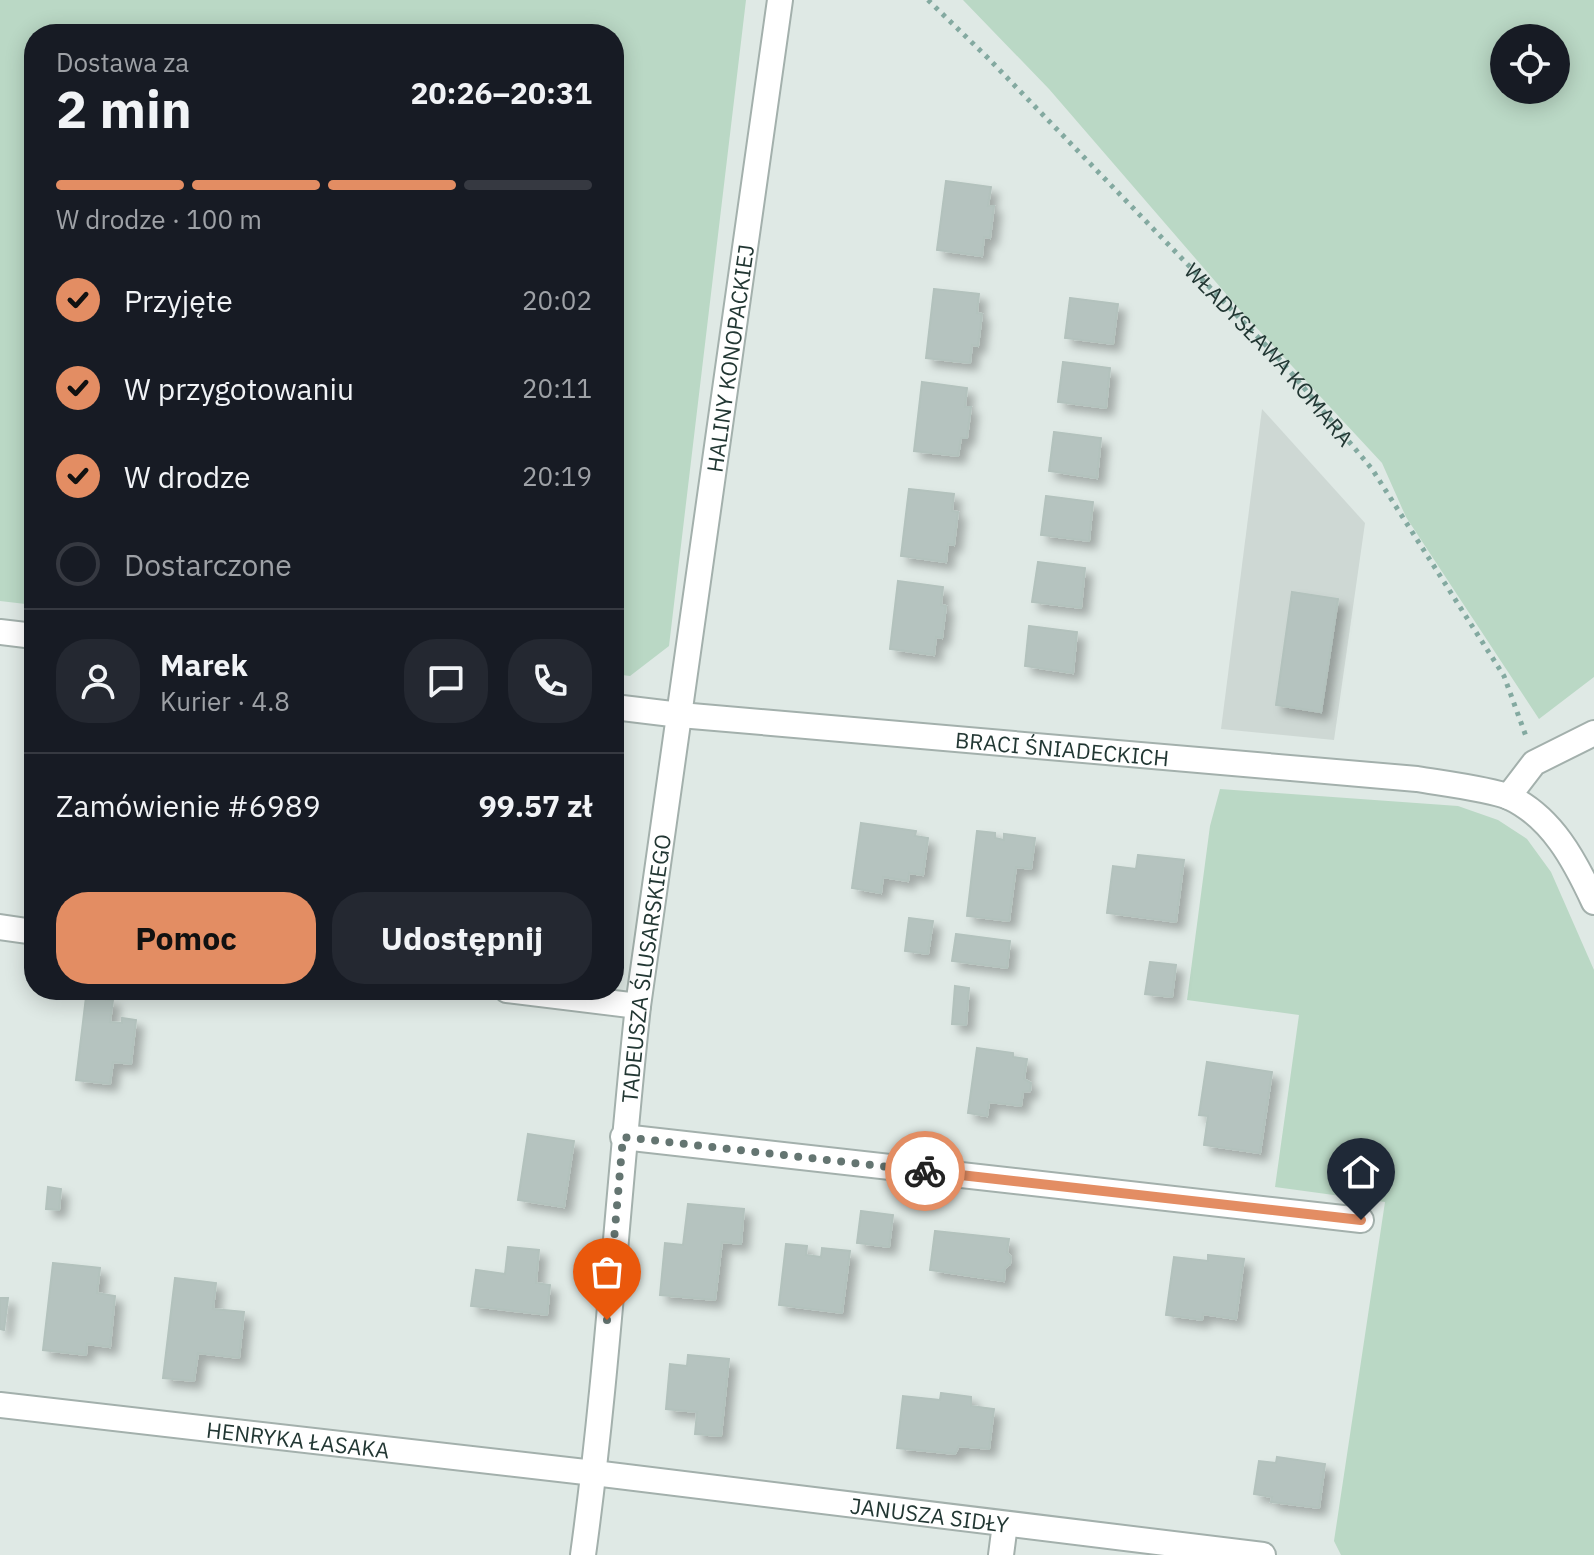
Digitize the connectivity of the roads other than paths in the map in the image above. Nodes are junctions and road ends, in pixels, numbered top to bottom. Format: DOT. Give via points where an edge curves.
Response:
graph roads {
  1 [pos="780,0"];
  2 [pos="0,632"];
  3 [pos="24,635"];
  4 [pos="624,708"];
  5 [pos="680,715"];
  6 [pos="1594,733"];
  7 [pos="1508,797"];
  8 [pos="1594,902"];
  9 [pos="0,927"];
  10 [pos="24,931"];
  11 [pos="589,1000"];
  12 [pos="638,1006"];
  13 [pos="623,1137"];
  14 [pos="1361,1220"];
  15 [pos="0,1405"];
  16 [pos="594,1473"];
  17 [pos="1005,1524"];
  18 [pos="583,1555"];
  19 [pos="1001,1555"];
  20 [pos="1263,1555"];
  1 -- 5 [label="street, HALINY KONOPACKIEJ"];
  2 -- 3 [label="street"];
  4 -- 5 [label="street, BRACI ŚNIADECKICH"];
  5 -- 7 [label="street, BRACI ŚNIADECKICH" via="1417,779"];
  5 -- 12 [label="street, TADEUSZA ŚLUSARSKIEGO"];
  6 -- 7 [label="street" via="1534,763"];
  7 -- 8 [label="street" via="1543,820 1569,854"];
  9 -- 10 [label="street"];
  11 -- 12 [label="street"];
  12 -- 13 [label="street, TADEUSZA ŚLUSARSKIEGO"];
  13 -- 14 [label="street"];
  13 -- 16 [label="street, TADEUSZA ŚLUSARSKIEGO"];
  15 -- 16 [label="street, HENRYKA ŁASAKA"];
  16 -- 17 [label="street, JANUSZA SIDŁY"];
  16 -- 18 [label="street, TADEUSZA ŚLUSARSKIEGO"];
  17 -- 19 [label="street"];
  17 -- 20 [label="street, JANUSZA SIDŁY"];
}
